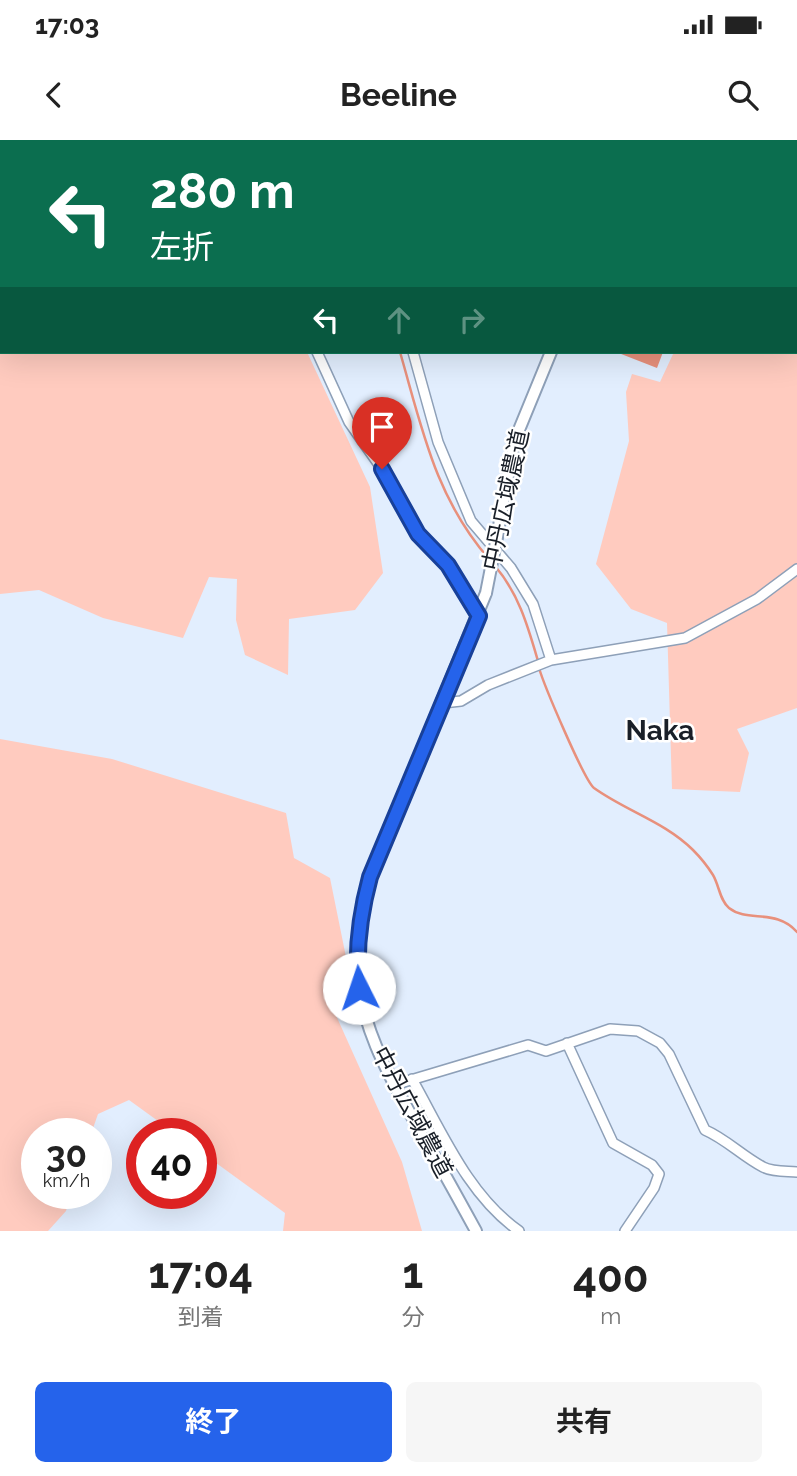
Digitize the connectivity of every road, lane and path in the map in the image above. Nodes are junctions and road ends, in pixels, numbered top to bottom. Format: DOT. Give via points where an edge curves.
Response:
graph roads {
  1 [pos="318,354"];
  2 [pos="414,354"];
  3 [pos="550,354"];
  4 [pos="797,569"];
  5 [pos="479,616"];
  6 [pos="551,660"];
  7 [pos="443,703"];
  8 [pos="567,1043"];
  9 [pos="412,1079"];
  10 [pos="394,1085"];
  11 [pos="797,1172"];
  12 [pos="476,1231"];
  13 [pos="519,1231"];
  14 [pos="625,1231"];
  1 -- 5 [label="street" via="348,422 382,469 418,534 448,565"];
  2 -- 6 [label="street" via="438,442 471,521 511,568 533,604"];
  3 -- 5 [label="street, 中丹広域農道, bridge" via="514,442"];
  4 -- 6 [label="street" via="757,598 685,638"];
  5 -- 7 [label="street, 中丹広域農道"];
  6 -- 7 [label="street" via="461,701"];
  7 -- 10 [label="street, 中丹広域農道" via="370,877 358,935 359,988 371,1036"];
  8 -- 9 [label="street" via="546,1051 528,1045"];
  8 -- 11 [label="street" via="610,1029 638,1031 660,1043 705,1130 763,1166"];
  8 -- 14 [label="street" via="613,1143 652,1165 659,1174"];
  9 -- 10 [label="street"];
  9 -- 13 [label="street" via="477,1191 499,1217"];
  10 -- 12 [label="street, 中丹広域農道"];
}
